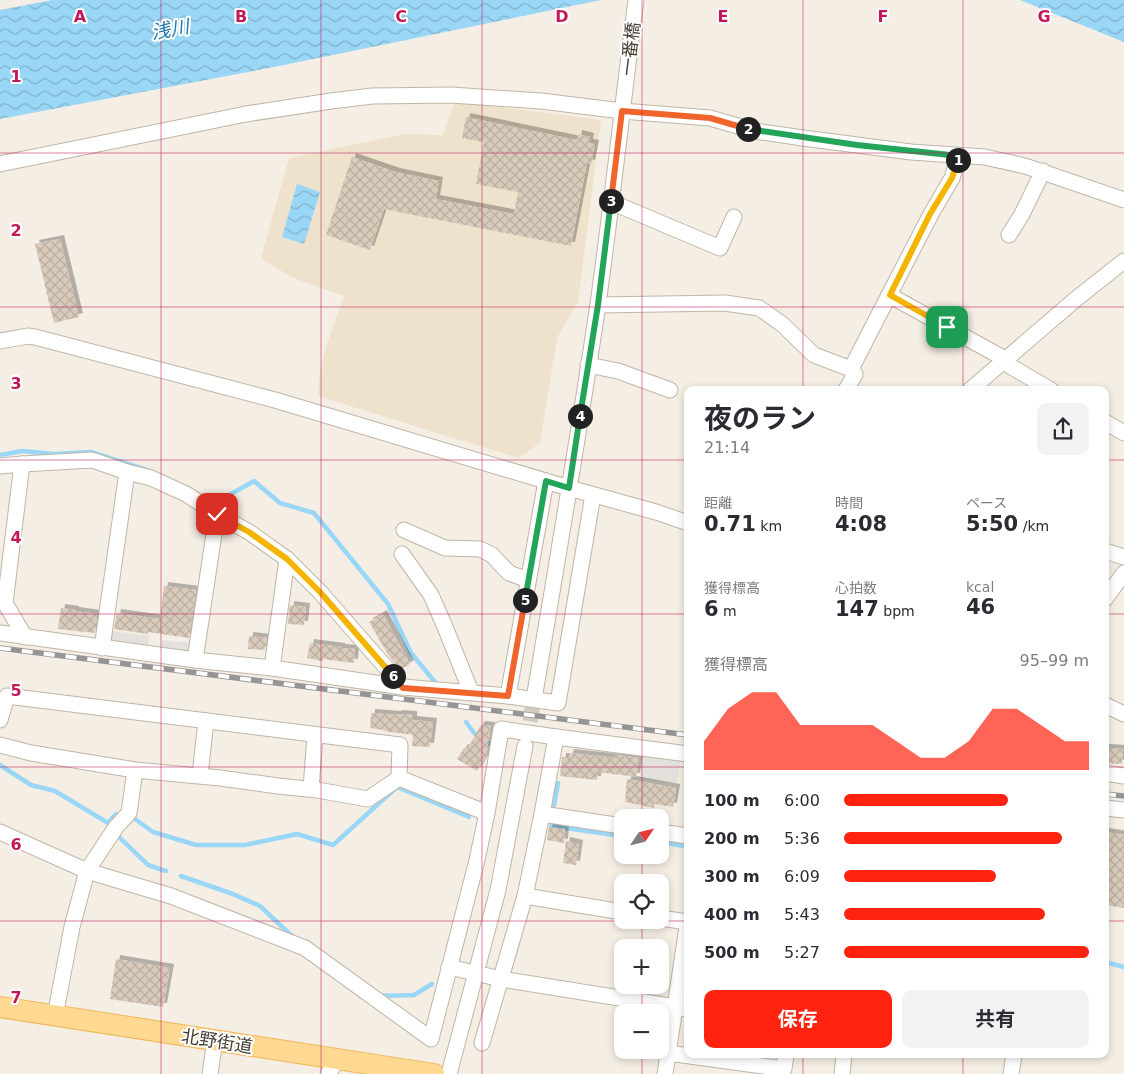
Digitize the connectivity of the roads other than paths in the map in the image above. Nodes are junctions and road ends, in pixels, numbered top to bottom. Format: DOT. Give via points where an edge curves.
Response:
graph roads {
  1 [pos="636,0"];
  2 [pos="622,104"];
  3 [pos="959,156"];
  4 [pos="0,164"];
  5 [pos="1043,171"];
  6 [pos="1124,200"];
  7 [pos="611,202"];
  8 [pos="734,217"];
  9 [pos="1008,235"];
  10 [pos="1124,261"];
  11 [pos="890,295"];
  12 [pos="598,305"];
  13 [pos="0,341"];
  14 [pos="1005,359"];
  15 [pos="588,365"];
  16 [pos="851,369"];
  17 [pos="848,386"];
  18 [pos="975,386"];
  19 [pos="1044,386"];
  20 [pos="670,390"];
  21 [pos="1109,424"];
  22 [pos="1124,433"];
  23 [pos="22,464"];
  24 [pos="0,466"];
  25 [pos="127,472"];
  26 [pos="546,481"];
  27 [pos="569,488"];
  28 [pos="594,495"];
  29 [pos="217,514"];
  30 [pos="684,522"];
  31 [pos="404,530"];
  32 [pos="1109,552"];
  33 [pos="402,554"];
  34 [pos="1124,557"];
  35 [pos="287,559"];
  36 [pos="1124,572"];
  37 [pos="528,580"];
  38 [pos="1109,593"];
  39 [pos="0,633"];
  40 [pos="25,637"];
  41 [pos="102,648"];
  42 [pos="195,660"];
  43 [pos="272,668"];
  44 [pos="403,688"];
  45 [pos="471,692"];
  46 [pos="535,693"];
  47 [pos="508,696"];
  48 [pos="1109,707"];
  49 [pos="1124,714"];
  50 [pos="0,720"];
  51 [pos="206,721"];
  52 [pos="315,735"];
  53 [pos="556,737"];
  54 [pos="0,744"];
  55 [pos="526,746"];
  56 [pos="684,753"];
  57 [pos="135,770"];
  58 [pos="1109,774"];
  59 [pos="200,775"];
  60 [pos="1124,776"];
  61 [pos="399,778"];
  62 [pos="311,789"];
  63 [pos="1109,808"];
  64 [pos="1124,810"];
  65 [pos="487,813"];
  66 [pos="542,814"];
  67 [pos="614,825"];
  68 [pos="0,832"];
  69 [pos="669,833"];
  70 [pos="684,835"];
  71 [pos="87,871"];
  72 [pos="525,896"];
  73 [pos="614,911"];
  74 [pos="669,919"];
  75 [pos="684,922"];
  76 [pos="684,965"];
  77 [pos="449,967"];
  78 [pos="476,973"];
  79 [pos="501,979"];
  80 [pos="0,1007"];
  81 [pos="681,1008"];
  82 [pos="55,1016"];
  83 [pos="215,1040"];
  84 [pos="482,1043"];
  85 [pos="669,1050"];
  86 [pos="669,1053"];
  87 [pos="684,1055"];
  88 [pos="704,1058"];
  89 [pos="786,1058"];
  90 [pos="844,1058"];
  91 [pos="1010,1058"];
  92 [pos="667,1059"];
  93 [pos="333,1066"];
  94 [pos="210,1074"];
  95 [pos="434,1074"];
  96 [pos="449,1074"];
  97 [pos="665,1074"];
  98 [pos="842,1074"];
  99 [pos="1011,1074"];
  1 -- 2 [label="street, 一番橋"];
  2 -- 3 [label="street" via="710,118 755,131"];
  2 -- 4 [label="street" via="460,96 372,96 246,114"];
  2 -- 7 [label="street, 一番橋"];
  3 -- 5 [label="street" via="985,157"];
  3 -- 11 [label="street" via="952,178 930,214"];
  5 -- 6 [label="street"];
  5 -- 9 [label="street"];
  7 -- 8 [label="street" via="720,248"];
  7 -- 12 [label="street, 一番橋"];
  10 -- 14 [label="street"];
  11 -- 14 [label="street"];
  11 -- 16 [label="street"];
  12 -- 15 [label="street, 一番橋"];
  12 -- 16 [label="street" via="725,303 759,308 782,324 814,356"];
  13 -- 26 [label="street" via="28,336 42,339 275,400"];
  14 -- 18 [label="street"];
  14 -- 19 [label="street" via="1010,366"];
  15 -- 20 [label="street" via="618,371"];
  15 -- 27 [label="street, 一番橋"];
  16 -- 17 [label="street" via="854,374"];
  21 -- 22 [label="street"];
  23 -- 24 [label="street"];
  23 -- 25 [label="street" via="92,460"];
  23 -- 40 [label="street" via="5,603"];
  25 -- 29 [label="street" via="151,478 186,494"];
  25 -- 41 [label="street"];
  26 -- 27 [label="street"];
  26 -- 37 [label="street"];
  27 -- 28 [label="street"];
  27 -- 46 [label="street, 一番橋"];
  28 -- 30 [label="street"];
  28 -- 47 [label="street" via="558,703"];
  29 -- 35 [label="street"];
  29 -- 42 [label="street"];
  31 -- 37 [label="street" via="445,548 480,549 492,555 509,573"];
  32 -- 34 [label="street"];
  33 -- 45 [label="street" via="431,595"];
  35 -- 43 [label="street"];
  35 -- 44 [label="street"];
  36 -- 38 [label="street"];
  37 -- 47 [label="street"];
  39 -- 40 [label="street"];
  40 -- 41 [label="street"];
  41 -- 42 [label="street"];
  42 -- 43 [label="street"];
  43 -- 44 [label="street"];
  44 -- 45 [label="street"];
  45 -- 47 [label="street"];
  48 -- 49 [label="street"];
  50 -- 51 [label="street" via="7,696"];
  51 -- 52 [label="street"];
  51 -- 59 [label="street"];
  52 -- 61 [label="street" via="400,745"];
  52 -- 62 [label="street"];
  53 -- 56 [label="street"];
  53 -- 65 [label="street" via="501,729"];
  53 -- 66 [label="street"];
  54 -- 57 [label="street" via="31,753"];
  55 -- 78 [label="street" via="498,890"];
  57 -- 59 [label="street"];
  57 -- 71 [label="street" via="129,813"];
  58 -- 60 [label="street"];
  59 -- 62 [label="street"];
  61 -- 62 [label="street" via="368,799"];
  61 -- 65 [label="street"];
  63 -- 64 [label="street"];
  65 -- 77 [label="street"];
  66 -- 67 [label="street"];
  66 -- 72 [label="street"];
  68 -- 71 [label="street"];
  69 -- 70 [label="street"];
  71 -- 77 [label="street" via="171,896 306,948 431,1039"];
  71 -- 82 [label="street" via="72,927"];
  72 -- 73 [label="street"];
  72 -- 79 [label="street"];
  74 -- 75 [label="street"];
  76 -- 81 [label="street"];
  77 -- 78 [label="street"];
  78 -- 79 [label="street"];
  78 -- 96 [label="street"];
  79 -- 81 [label="street"];
  79 -- 84 [label="street"];
  80 -- 82 [label="main road, 北野街道"];
  81 -- 85 [label="street"];
  82 -- 83 [label="main road, 北野街道"];
  83 -- 93 [label="main road, 北野街道"];
  83 -- 94 [label="street"];
  86 -- 87 [label="street"];
  88 -- 89 [label="street" via="784,1069"];
  90 -- 98 [label="street"];
  91 -- 99 [label="street"];
  92 -- 97 [label="street"];
  93 -- 95 [label="main road, 北野街道"];
}
